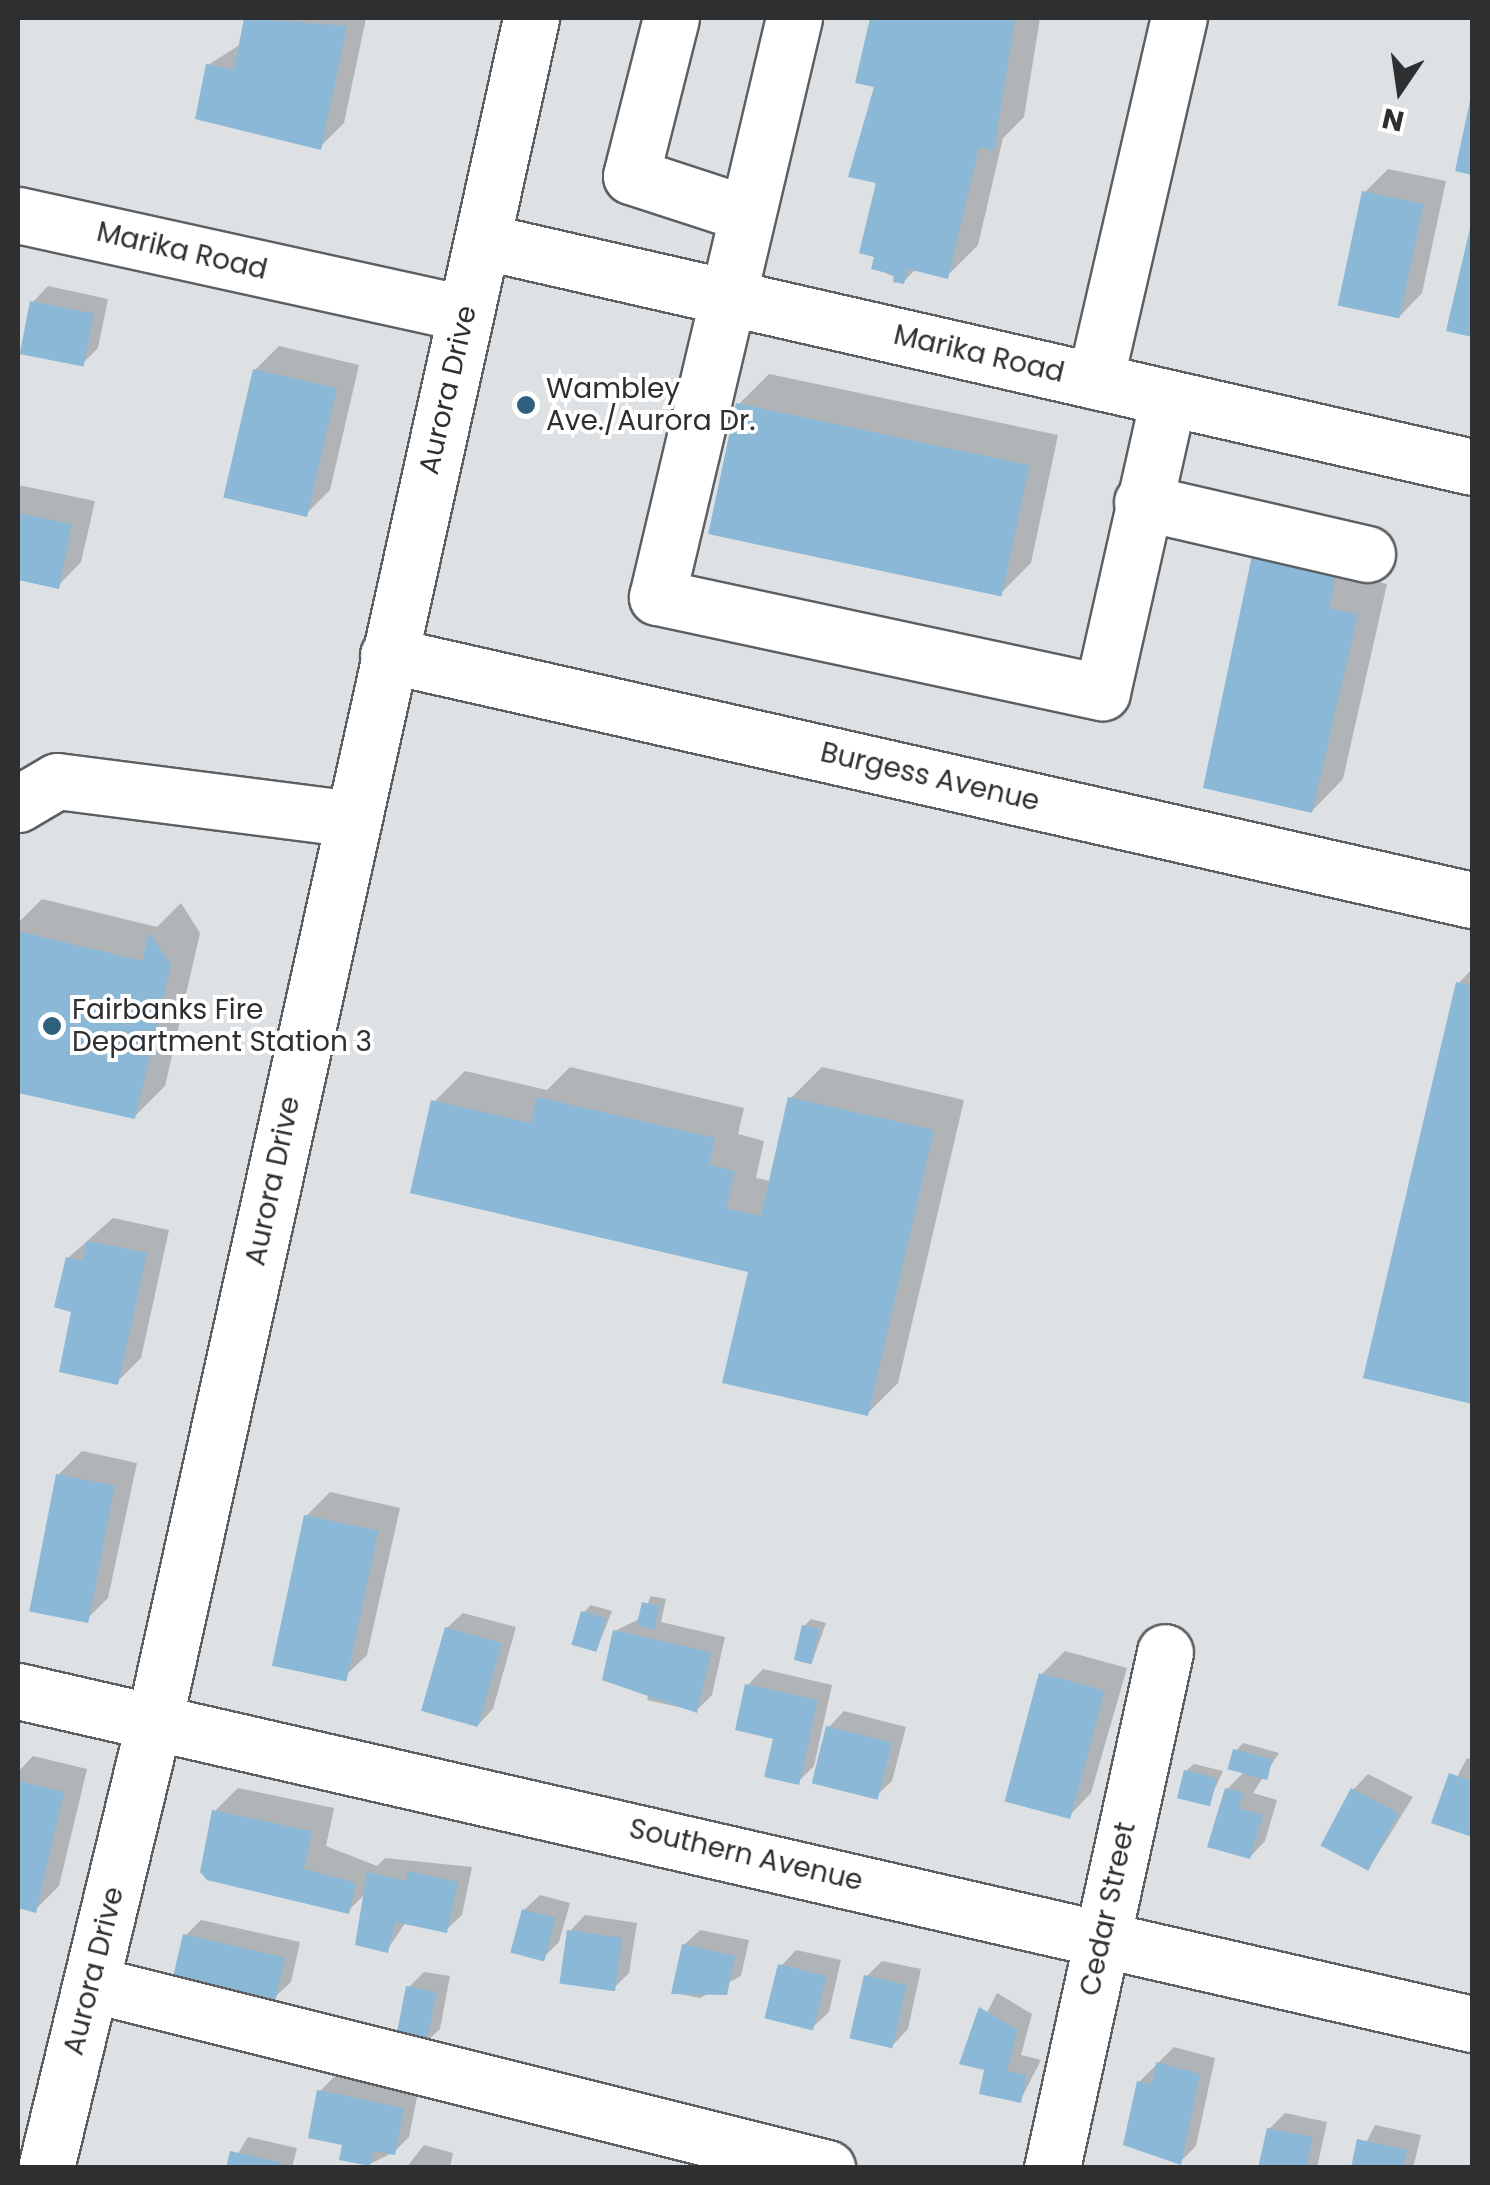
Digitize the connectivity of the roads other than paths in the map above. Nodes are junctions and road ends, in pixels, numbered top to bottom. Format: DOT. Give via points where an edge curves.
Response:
graph roads {
  1 [pos="532,18"];
  2 [pos="672,18"];
  3 [pos="794,18"];
  4 [pos="1179,18"];
  5 [pos="744,213"];
  6 [pos="18,215"];
  7 [pos="486,242"];
  8 [pos="722,296"];
  9 [pos="464,314"];
  10 [pos="1095,381"];
  11 [pos="1168,398"];
  12 [pos="1472,467"];
  13 [pos="1142,502"];
  14 [pos="1366,554"];
  15 [pos="388,654"];
  16 [pos="18,804"];
  17 [pos="352,818"];
  18 [pos="1472,900"];
  19 [pos="1165,1652"];
  20 [pos="18,1692"];
  21 [pos="154,1722"];
  22 [pos="1102,1934"];
  23 [pos="91,1984"];
  24 [pos="1472,2024"];
  25 [pos="46,2168"];
  26 [pos="827,2168"];
  27 [pos="1052,2168"];
  1 -- 7 [label="street, Aurora Drive"];
  2 -- 5 [label="street" via="631,176"];
  3 -- 5 [label="street"];
  4 -- 10 [label="street"];
  5 -- 8 [label="street"];
  6 -- 9 [label="street, Marika Road"];
  7 -- 8 [label="street, Marika Road"];
  7 -- 9 [label="street, Aurora Drive"];
  8 -- 10 [label="street, Marika Road"];
  8 -- 13 [label="street" via="657,597 1102,692"];
  9 -- 15 [label="street, Aurora Drive"];
  10 -- 11 [label="street, Marika Road"];
  11 -- 12 [label="street, Marika Road"];
  11 -- 13 [label="street"];
  13 -- 14 [label="street"];
  15 -- 17 [label="street, Aurora Drive"];
  15 -- 18 [label="street, Burgess Avenue"];
  16 -- 17 [label="street" via="57,781"];
  17 -- 21 [label="street, Aurora Drive"];
  19 -- 22 [label="street, Cedar Street"];
  20 -- 21 [label="street, Southern Avenue"];
  21 -- 22 [label="street, Southern Avenue"];
  21 -- 23 [label="street, Aurora Drive"];
  22 -- 24 [label="street, Southern Avenue"];
  22 -- 27 [label="street, Cedar Street"];
  23 -- 25 [label="street, Aurora Drive"];
  23 -- 26 [label="street"];
}
